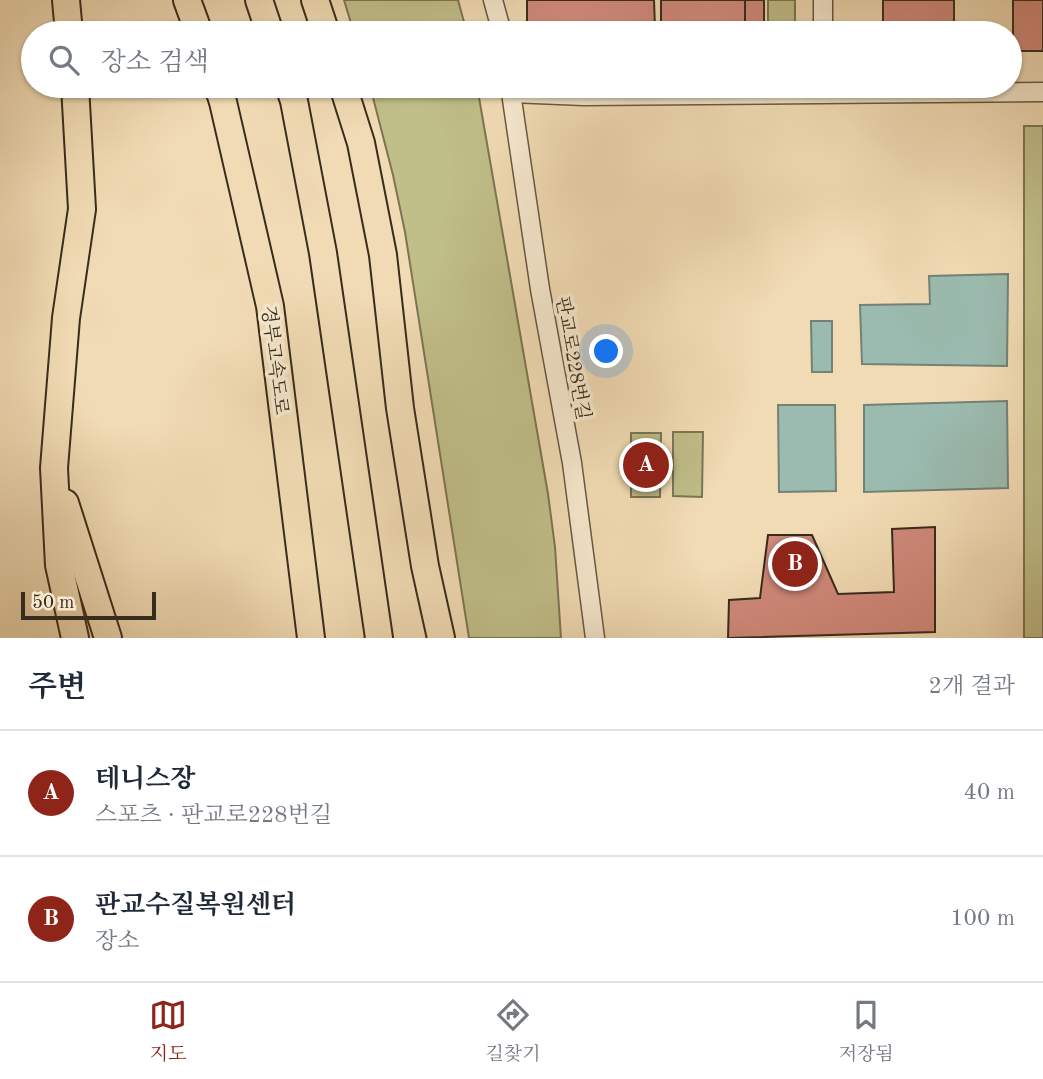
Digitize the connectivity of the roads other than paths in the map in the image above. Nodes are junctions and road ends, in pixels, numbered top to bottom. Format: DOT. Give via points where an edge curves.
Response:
graph roads {
  1 [pos="65,0"];
  2 [pos="187,0"];
  3 [pos="259,0"];
  4 [pos="315,0"];
  5 [pos="493,0"];
  6 [pos="823,0"];
  7 [pos="68,21"];
  8 [pos="195,21"];
  9 [pos="266,21"];
  10 [pos="322,21"];
  11 [pos="499,21"];
  12 [pos="822,21"];
  13 [pos="1022,92"];
  14 [pos="1043,92"];
  15 [pos="76,98"];
  16 [pos="222,98"];
  17 [pos="293,98"];
  18 [pos="346,98"];
  19 [pos="512,98"];
  20 [pos="54,468"];
  21 [pos="75,638"];
  22 [pos="108,638"];
  23 [pos="311,638"];
  24 [pos="379,638"];
  25 [pos="441,638"];
  26 [pos="595,638"];
  1 -- 7 [label="highway"];
  2 -- 8 [label="highway"];
  3 -- 9 [label="highway"];
  4 -- 10 [label="highway"];
  5 -- 11 [label="street"];
  6 -- 12 [label="street"];
  13 -- 14 [label="street"];
  15 -- 20 [label="highway" via="82,209 66,318"];
  16 -- 23 [label="highway, 경부고속도로" via="271,306"];
  17 -- 24 [label="highway" via="323,253"];
  18 -- 25 [label="highway" via="361,143 383,256 400,408"];
  19 -- 26 [label="street, 판교로228번길" via="572,463"];
  20 -- 21 [label="highway" via="59,565"];
  20 -- 22 [label="highway"];
}
